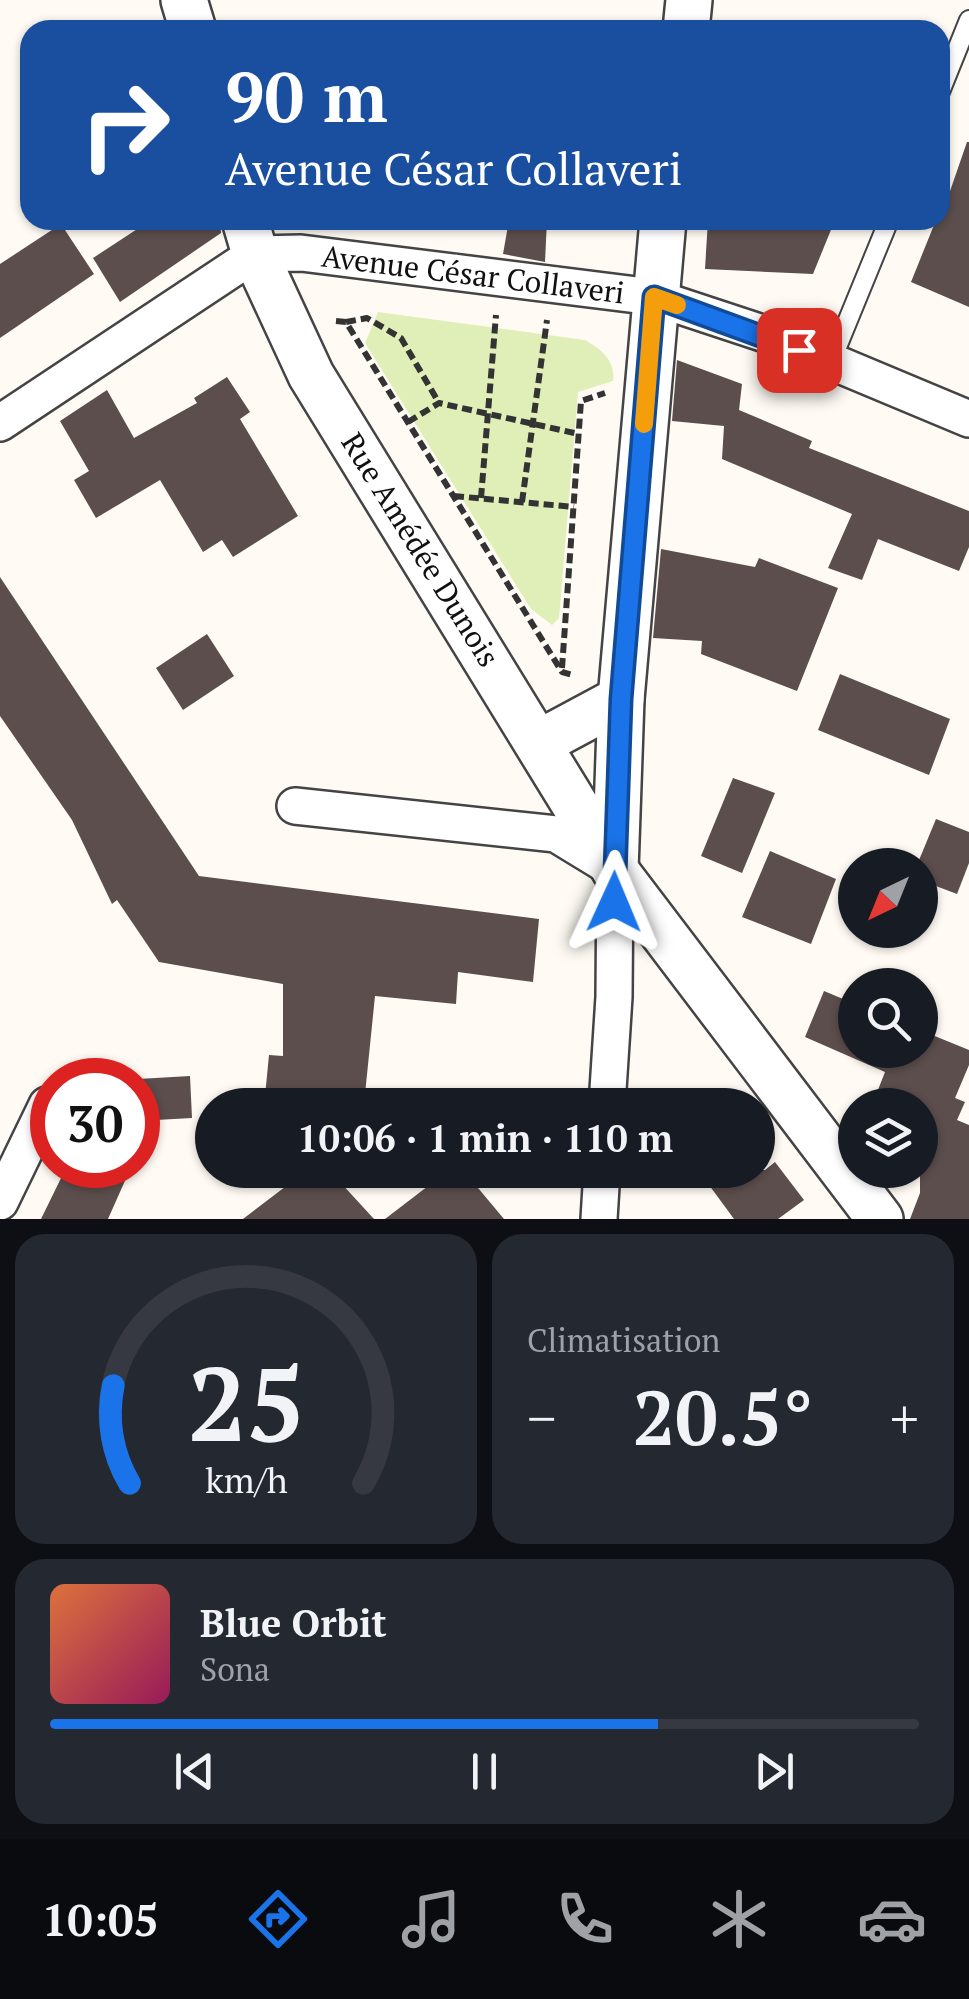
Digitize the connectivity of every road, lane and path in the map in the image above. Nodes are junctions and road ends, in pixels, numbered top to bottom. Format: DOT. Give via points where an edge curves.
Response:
graph roads {
  1 [pos="969,20"];
  2 [pos="950,67"];
  3 [pos="662,230"];
  4 [pos="884,230"];
  5 [pos="250,237"];
  6 [pos="654,297"];
  7 [pos="497,304"];
  8 [pos="548,310"];
  9 [pos="285,319"];
  10 [pos="346,322"];
  11 [pos="830,364"];
  12 [pos="647,382"];
  13 [pos="438,403"];
  14 [pos="489,414"];
  15 [pos="969,418"];
  16 [pos="0,422"];
  17 [pos="408,422"];
  18 [pos="532,423"];
  19 [pos="579,434"];
  20 [pos="454,496"];
  21 [pos="481,498"];
  22 [pos="522,502"];
  23 [pos="574,507"];
  24 [pos="562,672"];
  25 [pos="622,692"];
  26 [pos="538,742"];
  27 [pos="296,806"];
  28 [pos="615,870"];
  29 [pos="607,1088"];
  30 [pos="30,1140"];
  31 [pos="601,1188"];
  32 [pos="0,1202"];
  33 [pos="599,1219"];
  34 [pos="880,1219"];
  1 -- 2 [label="lane"];
  3 -- 6 [label="street"];
  4 -- 11 [label="lane"];
  5 -- 6 [label="street, Avenue César Collaveri" via="301,254"];
  5 -- 9 [label="street, Rue Amédée Dunois"];
  5 -- 16 [label="street"];
  6 -- 11 [label="street, Avenue César Collaveri" via="768,335"];
  6 -- 12 [label="street"];
  7 -- 14 [label="path"];
  8 -- 18 [label="path"];
  9 -- 10 [label="path"];
  9 -- 26 [label="street, Rue Amédée Dunois" via="312,375"];
  10 -- 13 [label="path" via="367,318 401,338"];
  10 -- 17 [label="path"];
  11 -- 15 [label="street, Avenue César Collaveri"];
  12 -- 19 [label="path" via="581,401"];
  12 -- 25 [label="street"];
  13 -- 14 [label="path"];
  13 -- 17 [label="path"];
  14 -- 18 [label="path"];
  14 -- 21 [label="path"];
  17 -- 20 [label="path"];
  18 -- 19 [label="path"];
  18 -- 22 [label="path"];
  19 -- 23 [label="path"];
  20 -- 21 [label="path"];
  20 -- 24 [label="path"];
  21 -- 22 [label="path"];
  22 -- 23 [label="path"];
  23 -- 24 [label="path"];
  24 -- 25 [label="path"];
  24 -- 26 [label="path"];
  25 -- 26 [label="street"];
  25 -- 28 [label="street"];
  26 -- 28 [label="street, Rue Amédée Dunois"];
  27 -- 28 [label="street" via="556,834"];
  28 -- 29 [label="street"];
  28 -- 34 [label="street, Rue Amédée Dunois"];
  30 -- 32 [label="street"];
  31 -- 33 [label="street"];
}
